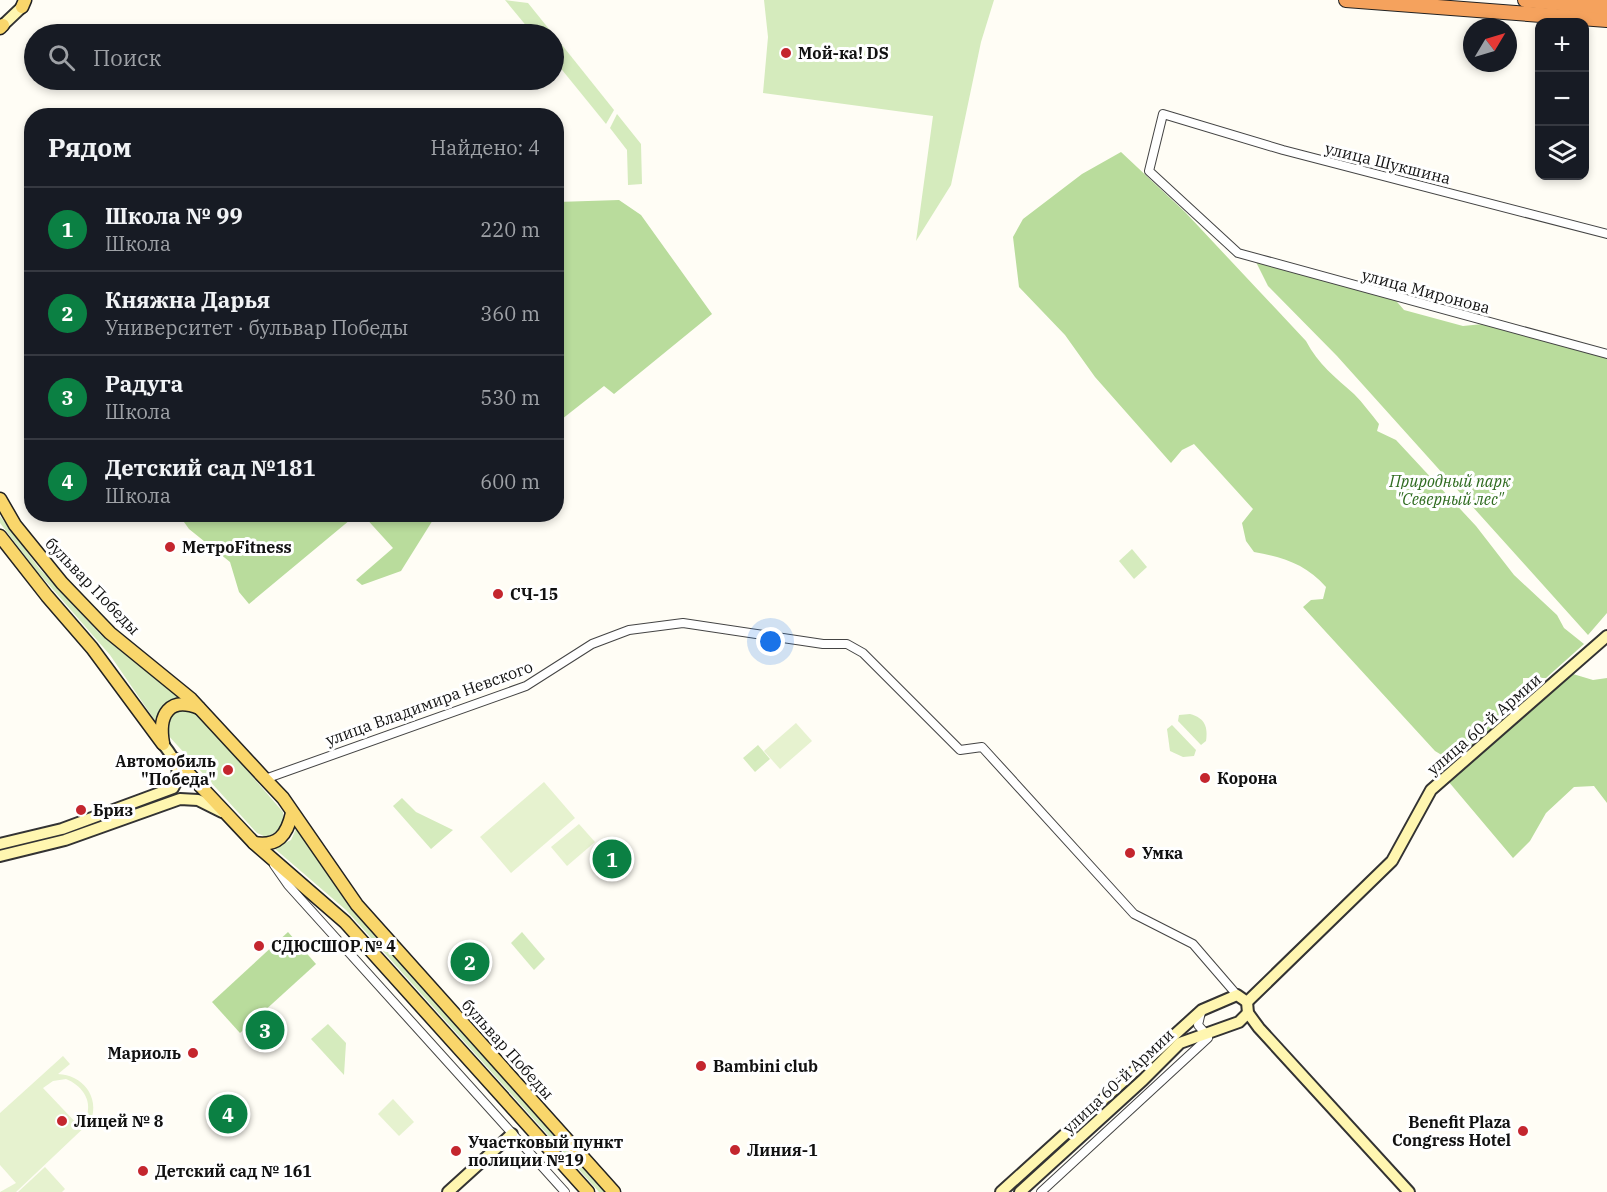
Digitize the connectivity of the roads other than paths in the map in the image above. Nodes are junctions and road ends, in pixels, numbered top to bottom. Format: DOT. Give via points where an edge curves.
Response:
graph roads {
  1 [pos="1347,0"];
  2 [pos="1525,0"];
  3 [pos="24,3"];
  4 [pos="1607,7"];
  5 [pos="1607,20"];
  6 [pos="2,27"];
  7 [pos="1607,234"];
  8 [pos="1238,253"];
  9 [pos="1607,354"];
  10 [pos="0,499"];
  11 [pos="0,536"];
  12 [pos="1607,636"];
  13 [pos="201,708"];
  14 [pos="163,744"];
  15 [pos="175,759"];
  16 [pos="265,779"];
  17 [pos="292,813"];
  18 [pos="226,814"];
  19 [pos="254,843"];
  20 [pos="0,844"];
  21 [pos="0,856"];
  22 [pos="268,856"];
  23 [pos="1244,1003"];
  24 [pos="1202,1010"];
  25 [pos="1206,1035"];
  26 [pos="512,1134"];
  27 [pos="448,1192"];
  28 [pos="565,1192"];
  29 [pos="588,1192"];
  30 [pos="614,1192"];
  31 [pos="1001,1192"];
  32 [pos="1020,1192"];
  33 [pos="1041,1192"];
  34 [pos="1409,1192"];
  1 -- 5 [label="highway"];
  2 -- 4 [label="highway"];
  3 -- 6 [label="street"];
  7 -- 8 [label="street, улица Шукшина" via="1283,150 1163,114 1149,171"];
  8 -- 9 [label="street, улица Миронова"];
  10 -- 13 [label="main road, бульвар Победы" via="40,556 110,633"];
  11 -- 14 [label="main road" via="92,648"];
  12 -- 23 [label="street, улица 60-й Армии" via="1431,790 1392,861"];
  13 -- 14 [label="main road" via="179,704 165,713 160,728"];
  13 -- 16 [label="main road, бульвар Победы"];
  14 -- 15 [label="street"];
  15 -- 18 [label="main road"];
  15 -- 20 [label="street" via="178,776 173,788 62,830"];
  16 -- 17 [label="main road, бульвар Победы"];
  16 -- 23 [label="street, улица Владимира Невского" via="526,686 573,654 629,630 682,623 823,644 847,644 863,653 960,750 982,747 1134,914 1193,944"];
  17 -- 19 [label="main road" via="282,838"];
  17 -- 30 [label="main road, бульвар Победы" via="357,905"];
  18 -- 19 [label="main road"];
  18 -- 21 [label="street" via="198,800 180,799 65,840"];
  19 -- 22 [label="main road"];
  22 -- 26 [label="street" via="288,885"];
  22 -- 29 [label="main road" via="345,922"];
  23 -- 24 [label="street"];
  23 -- 25 [label="street, улица 60-й Армии" via="1239,1022"];
  23 -- 34 [label="street, улица Владимира Невского"];
  24 -- 25 [label="street" via="1198,1025"];
  24 -- 31 [label="street, улица 60-й Армии"];
  25 -- 32 [label="street, улица 60-й Армии" via="1180,1043"];
  25 -- 33 [label="street"];
  26 -- 27 [label="street"];
  26 -- 28 [label="street"];
}
